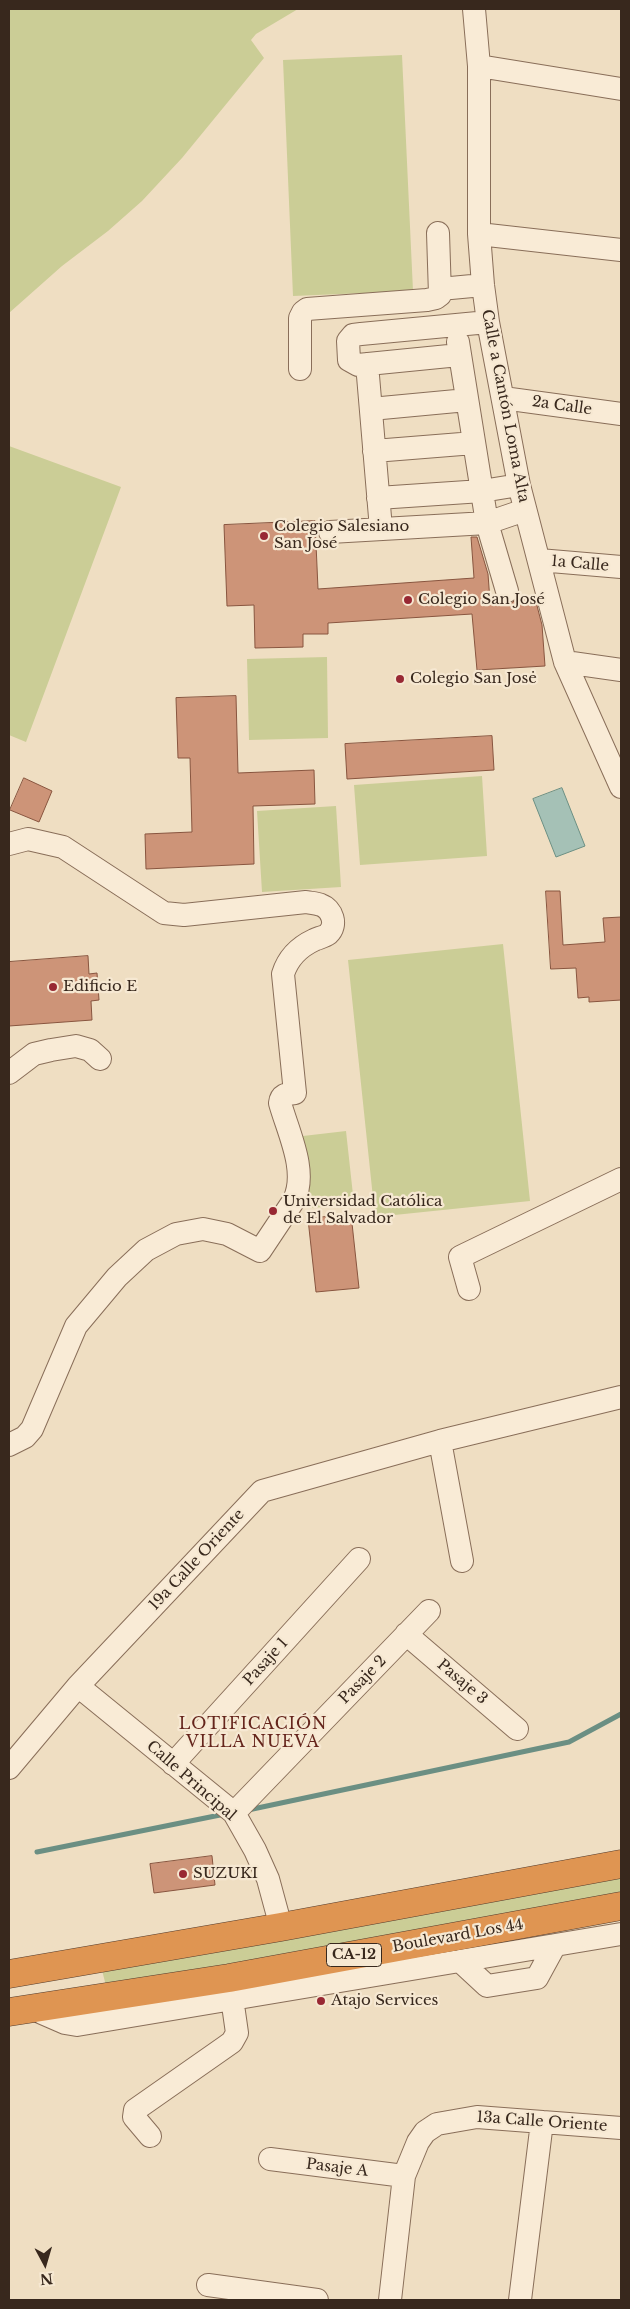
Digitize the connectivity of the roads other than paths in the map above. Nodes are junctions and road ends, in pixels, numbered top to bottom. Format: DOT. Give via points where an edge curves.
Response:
graph roads {
  1 [pos="474,9"];
  2 [pos="479,66"];
  3 [pos="621,89"];
  4 [pos="438,233"];
  5 [pos="479,234"];
  6 [pos="621,250"];
  7 [pos="484,285"];
  8 [pos="440,289"];
  9 [pos="488,322"];
  10 [pos="456,325"];
  11 [pos="459,355"];
  12 [pos="367,364"];
  13 [pos="300,369"];
  14 [pos="503,398"];
  15 [pos="467,400"];
  16 [pos="371,408"];
  17 [pos="621,414"];
  18 [pos="474,443"];
  19 [pos="374,451"];
  20 [pos="519,485"];
  21 [pos="482,491"];
  22 [pos="378,498"];
  23 [pos="525,510"];
  24 [pos="487,523"];
  25 [pos="380,529"];
  26 [pos="330,532"];
  27 [pos="539,560"];
  28 [pos="621,568"];
  29 [pos="507,591"];
  30 [pos="565,662"];
  31 [pos="621,670"];
  32 [pos="621,787"];
  33 [pos="9,844"];
  34 [pos="100,1059"];
  35 [pos="9,1073"];
  36 [pos="621,1179"];
  37 [pos="469,1289"];
  38 [pos="621,1397"];
  39 [pos="440,1441"];
  40 [pos="9,1445"];
  41 [pos="359,1559"];
  42 [pos="462,1561"];
  43 [pos="429,1611"];
  44 [pos="406,1634"];
  45 [pos="78,1686"];
  46 [pos="518,1729"];
  47 [pos="173,1764"];
  48 [pos="9,1768"];
  49 [pos="234,1813"];
  50 [pos="621,1864"];
  51 [pos="621,1906"];
  52 [pos="281,1927"];
  53 [pos="621,1934"];
  54 [pos="555,1945"];
  55 [pos="120,1956"];
  56 [pos="460,1962"];
  57 [pos="9,1974"];
  58 [pos="9,1979"];
  59 [pos="231,1989"];
  60 [pos="87,2001"];
  61 [pos="9,2012"];
  62 [pos="42,2013"];
  63 [pos="9,2019"];
  64 [pos="542,2122"];
  65 [pos="621,2128"];
  66 [pos="150,2136"];
  67 [pos="270,2159"];
  68 [pos="404,2176"];
  69 [pos="208,2285"];
  70 [pos="317,2300"];
  71 [pos="390,2300"];
  72 [pos="520,2300"];
  1 -- 2 [label="street, Calle a Cantón Loma Alta"];
  2 -- 3 [label="street"];
  2 -- 5 [label="street, Calle a Cantón Loma Alta"];
  4 -- 8 [label="street"];
  5 -- 6 [label="street"];
  5 -- 7 [label="street, Calle a Cantón Loma Alta"];
  7 -- 8 [label="street"];
  7 -- 9 [label="street, Calle a Cantón Loma Alta"];
  8 -- 13 [label="street" via="440,295 427,300 307,309 300,318"];
  9 -- 10 [label="street"];
  9 -- 14 [label="street, Calle a Cantón Loma Alta"];
  10 -- 11 [label="street"];
  10 -- 12 [label="street" via="353,336 348,341 349,360"];
  11 -- 12 [label="street"];
  11 -- 15 [label="street"];
  12 -- 16 [label="street"];
  14 -- 17 [label="street, 2a Calle"];
  14 -- 20 [label="street, Calle a Cantón Loma Alta"];
  15 -- 16 [label="street"];
  15 -- 18 [label="street"];
  16 -- 19 [label="street"];
  18 -- 19 [label="street"];
  18 -- 21 [label="street"];
  19 -- 22 [label="street"];
  20 -- 21 [label="street"];
  20 -- 23 [label="street, Calle a Cantón Loma Alta"];
  21 -- 22 [label="street"];
  21 -- 24 [label="street"];
  22 -- 25 [label="street"];
  23 -- 24 [label="street"];
  23 -- 27 [label="street, Calle a Cantón Loma Alta"];
  24 -- 25 [label="street"];
  24 -- 29 [label="street"];
  25 -- 26 [label="street"];
  27 -- 28 [label="street, 1a Calle"];
  27 -- 30 [label="street, Calle a Cantón Loma Alta"];
  30 -- 31 [label="street"];
  30 -- 32 [label="street, Calle a Cantón Loma Alta"];
  33 -- 40 [label="street" via="28,839 63,847 164,913 184,915 306,902 322,905 333,917 328,934 295,953 283,974 295,1093 284,1095 280,1103 299,1174 294,1200 260,1251 227,1234 204,1228 176,1234 146,1250 117,1277 76,1326 32,1429 25,1438"];
  34 -- 35 [label="street" via="90,1050 76,1046 34,1054"];
  36 -- 37 [label="street" via="460,1257"];
  38 -- 39 [label="street, 19a Calle Oriente"];
  39 -- 42 [label="street"];
  39 -- 45 [label="street, 19a Calle Oriente" via="262,1491"];
  41 -- 47 [label="street, Pasaje 1"];
  43 -- 44 [label="street, Pasaje 2"];
  44 -- 46 [label="street, Pasaje 3"];
  44 -- 49 [label="street, Pasaje 2"];
  45 -- 47 [label="street, Calle Principal"];
  45 -- 48 [label="street, 19a Calle Oriente"];
  47 -- 49 [label="street, Calle Principal"];
  49 -- 52 [label="street, Calle Principal" via="268,1878"];
  50 -- 52 [label="highway"];
  51 -- 59 [label="highway, Boulevard Los 44 / CA-12"];
  52 -- 55 [label="highway"];
  53 -- 54 [label="street"];
  54 -- 56 [label="street"];
  54 -- 56 [label="street" via="539,1975 532,1980 487,1986"];
  55 -- 57 [label="highway"];
  55 -- 58 [label="highway"];
  56 -- 59 [label="street"];
  59 -- 60 [label="highway, Boulevard Los 44 / CA-12"];
  59 -- 62 [label="street" via="77,2026"];
  59 -- 66 [label="street" via="237,2033 232,2042 135,2110 134,2116"];
  60 -- 61 [label="highway"];
  60 -- 62 [label="highway, CA-12"];
  62 -- 63 [label="highway, CA-12"];
  64 -- 65 [label="street, 13a Calle Oriente"];
  64 -- 68 [label="street, 13a Calle Oriente" via="477,2116 437,2124 425,2132"];
  64 -- 72 [label="street"];
  67 -- 68 [label="street, Pasaje A"];
  68 -- 71 [label="street, 13a Calle Oriente"];
  69 -- 70 [label="street"];
}
